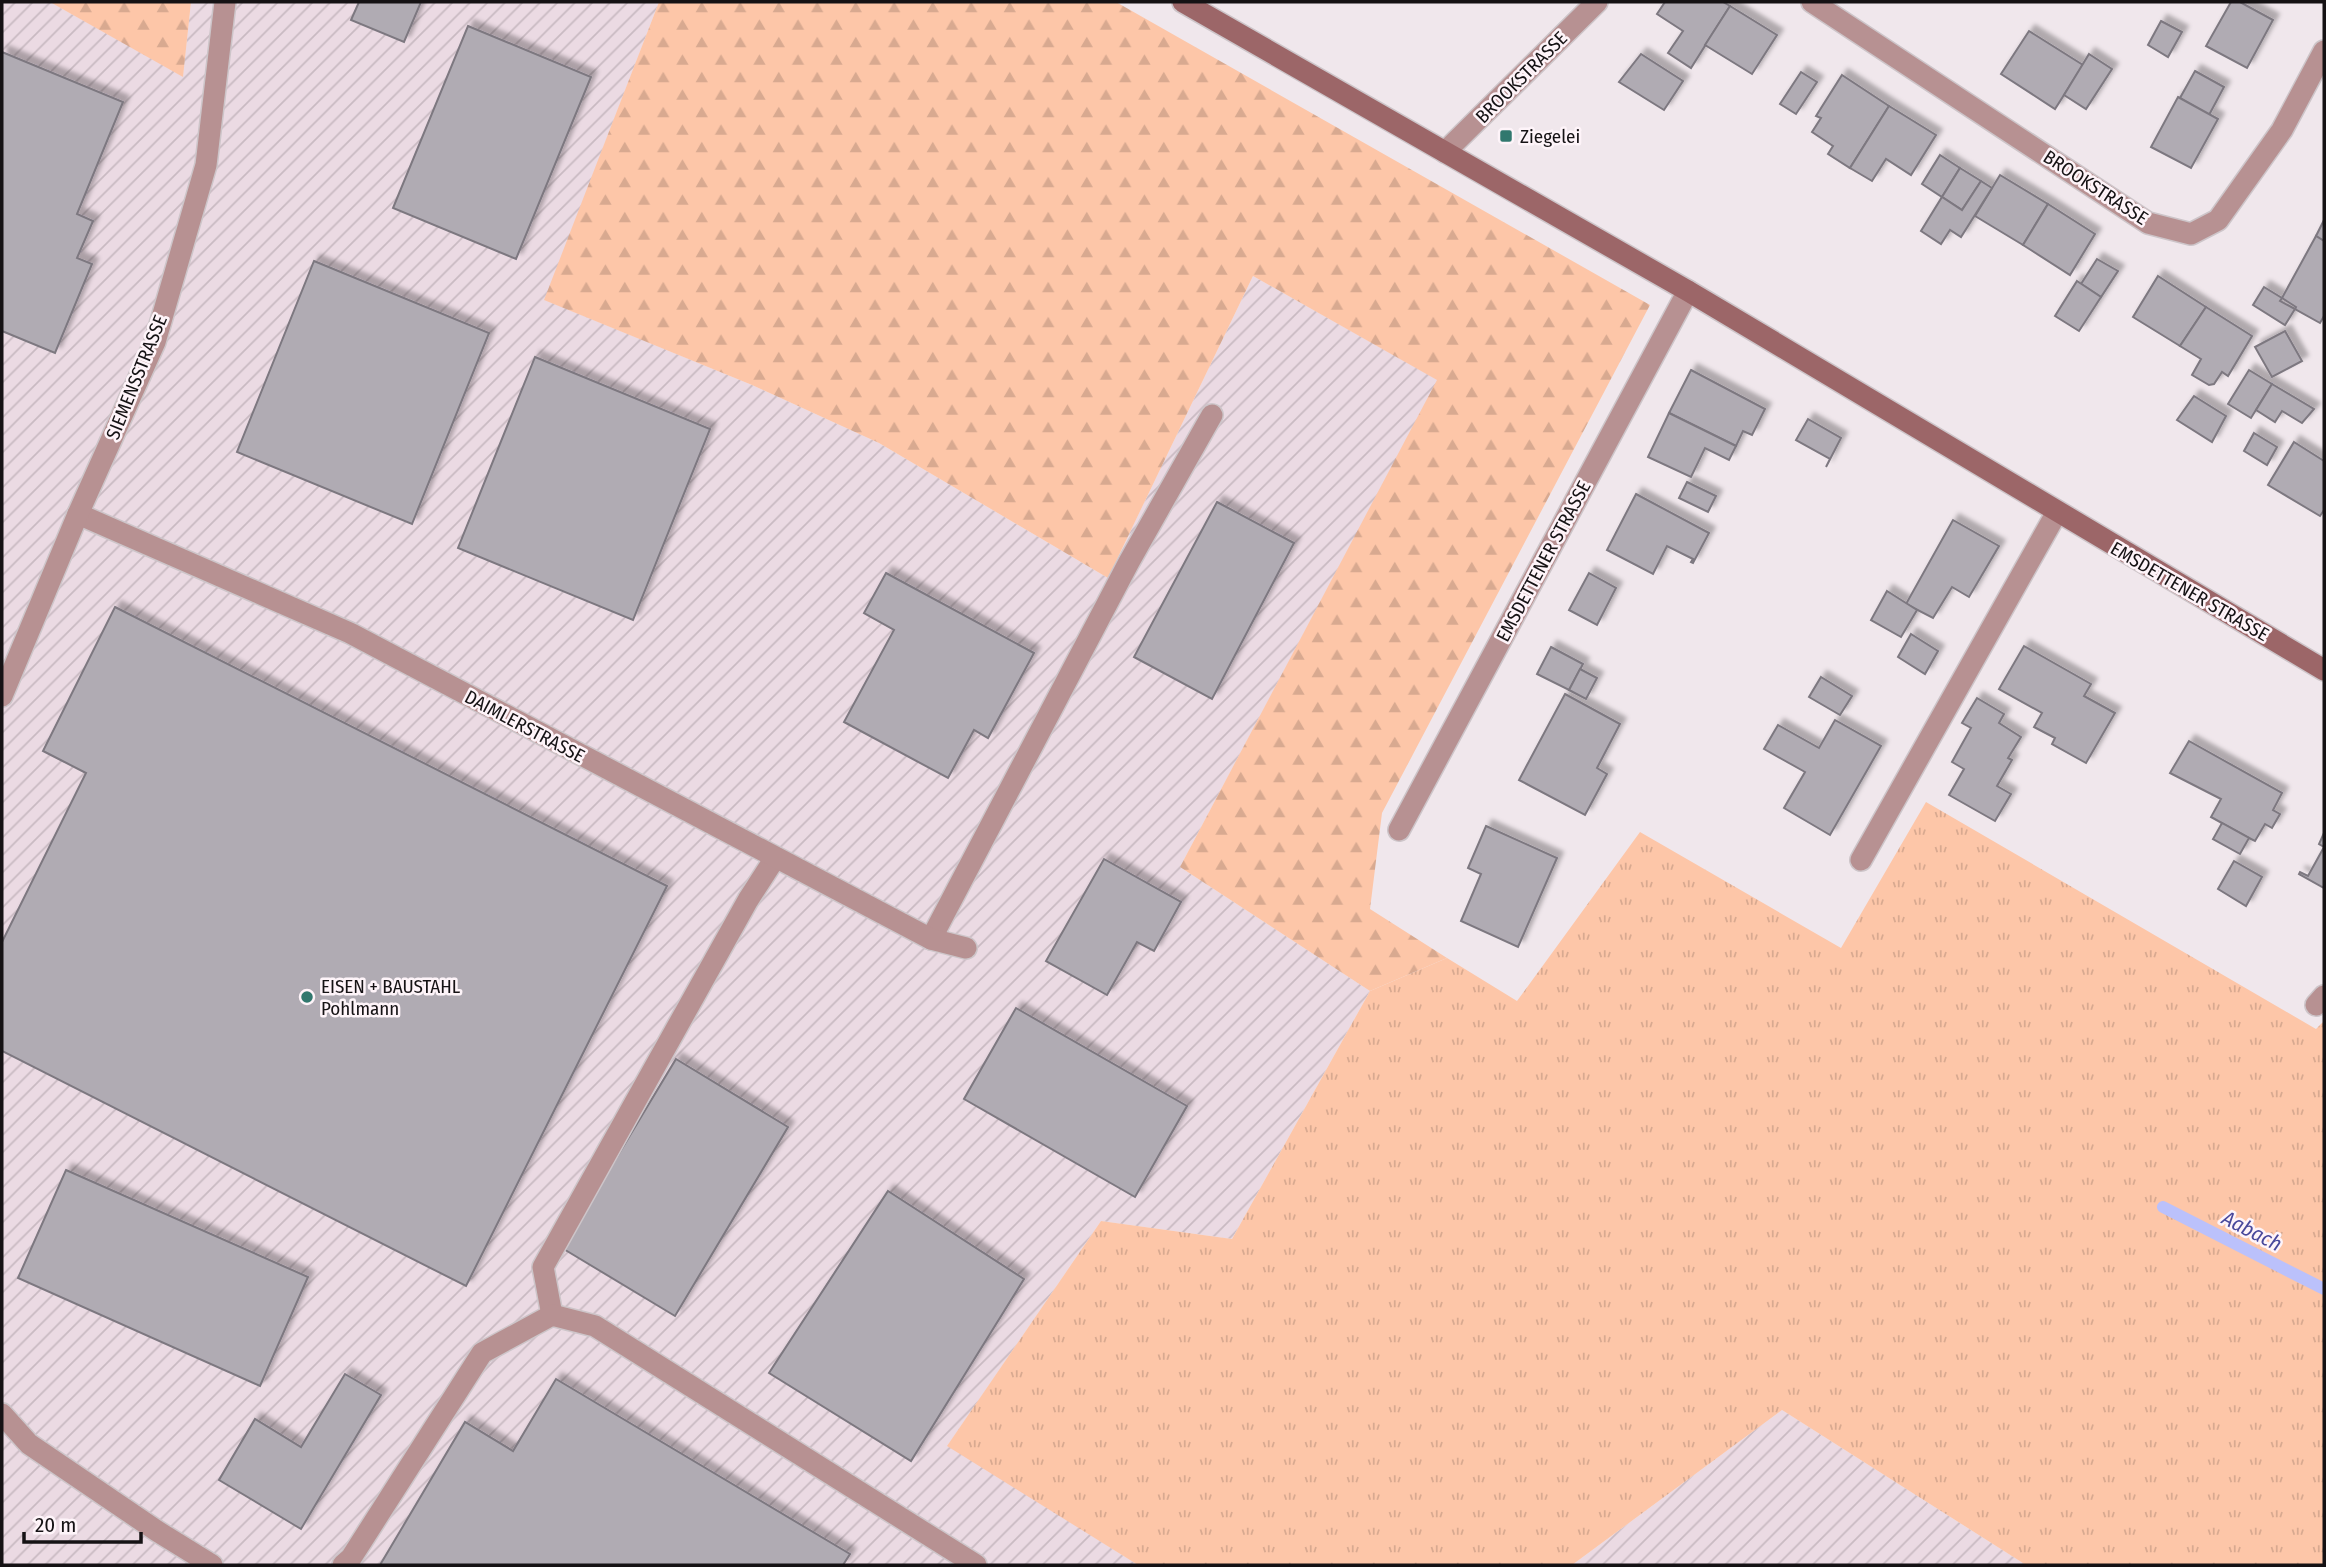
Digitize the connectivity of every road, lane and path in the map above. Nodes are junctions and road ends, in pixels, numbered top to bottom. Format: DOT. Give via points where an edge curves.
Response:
graph roads {
  1 [pos="225,2"];
  2 [pos="1183,2"];
  3 [pos="1597,2"];
  4 [pos="1812,2"];
  5 [pos="2324,51"];
  6 [pos="1445,152"];
  7 [pos="1688,291"];
  8 [pos="1212,415"];
  9 [pos="2057,512"];
  10 [pos="78,514"];
  11 [pos="2324,670"];
  12 [pos="2,696"];
  13 [pos="1399,830"];
  14 [pos="775,858"];
  15 [pos="1861,860"];
  16 [pos="931,939"];
  17 [pos="966,948"];
  18 [pos="552,1315"];
  19 [pos="2,1414"];
  20 [pos="212,1565"];
  21 [pos="343,1565"];
  22 [pos="976,1565"];
  1 -- 10 [label="street, SIEMENSSTRASSE" via="206,165 155,342"];
  2 -- 6 [label="main road, EMSDETTENER STRASSE"];
  3 -- 6 [label="street, BROOKSTRASSE"];
  4 -- 5 [label="street, BROOKSTRASSE" via="2148,223 2191,234 2218,220 2282,130"];
  6 -- 7 [label="main road, EMSDETTENER STRASSE"];
  7 -- 9 [label="main road, EMSDETTENER STRASSE"];
  7 -- 13 [label="street, EMSDETTENER STRASSE"];
  8 -- 16 [label="street" via="1129,562"];
  9 -- 11 [label="main road, EMSDETTENER STRASSE"];
  9 -- 15 [label="street"];
  10 -- 12 [label="street, SIEMENSSTRASSE"];
  10 -- 14 [label="street, DAIMLERSTRASSE" via="350,634"];
  14 -- 16 [label="street, DAIMLERSTRASSE"];
  14 -- 18 [label="street" via="543,1267"];
  16 -- 17 [label="street, DAIMLERSTRASSE"];
  18 -- 21 [label="street" via="482,1353"];
  18 -- 22 [label="street" via="595,1326"];
  19 -- 20 [label="street" via="29,1444"];
}
